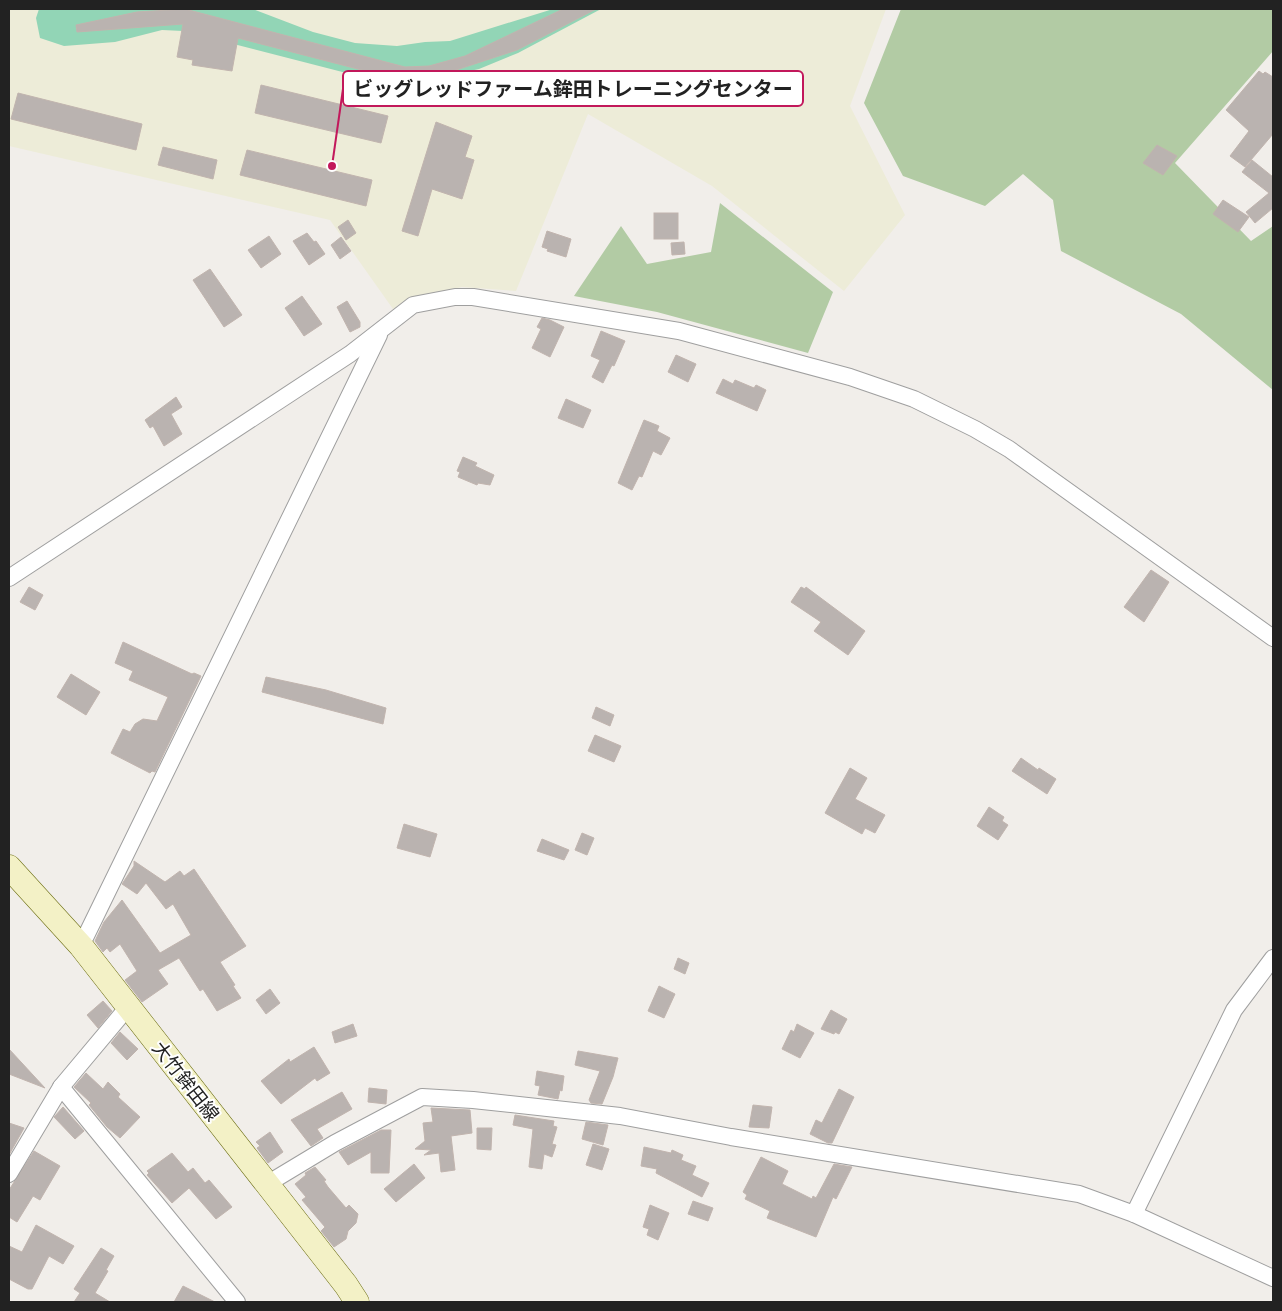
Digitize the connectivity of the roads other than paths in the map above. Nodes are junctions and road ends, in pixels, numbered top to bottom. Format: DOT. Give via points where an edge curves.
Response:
graph roads {
  1 [pos="382,330"];
  2 [pos="9,578"];
  3 [pos="1273,638"];
  4 [pos="9,866"];
  5 [pos="81,946"];
  6 [pos="1273,958"];
  7 [pos="128,1007"];
  8 [pos="61,1087"];
  9 [pos="9,1174"];
  10 [pos="268,1184"];
  11 [pos="1134,1214"];
  12 [pos="1273,1278"];
  13 [pos="236,1302"];
  14 [pos="357,1302"];
  1 -- 2 [label="street" via="342,360"];
  1 -- 3 [label="street" via="413,305 473,297 679,331 850,377 914,399 1009,449"];
  1 -- 5 [label="street"];
  4 -- 5 [label="main road, 大竹鉾田線"];
  5 -- 7 [label="main road, 大竹鉾田線"];
  6 -- 11 [label="street" via="1234,1010"];
  7 -- 8 [label="street"];
  7 -- 10 [label="main road, 大竹鉾田線"];
  8 -- 9 [label="street"];
  8 -- 13 [label="street"];
  10 -- 11 [label="street" via="422,1097 620,1116 1079,1194"];
  10 -- 14 [label="main road, 大竹鉾田線"];
  11 -- 12 [label="street"];
}
